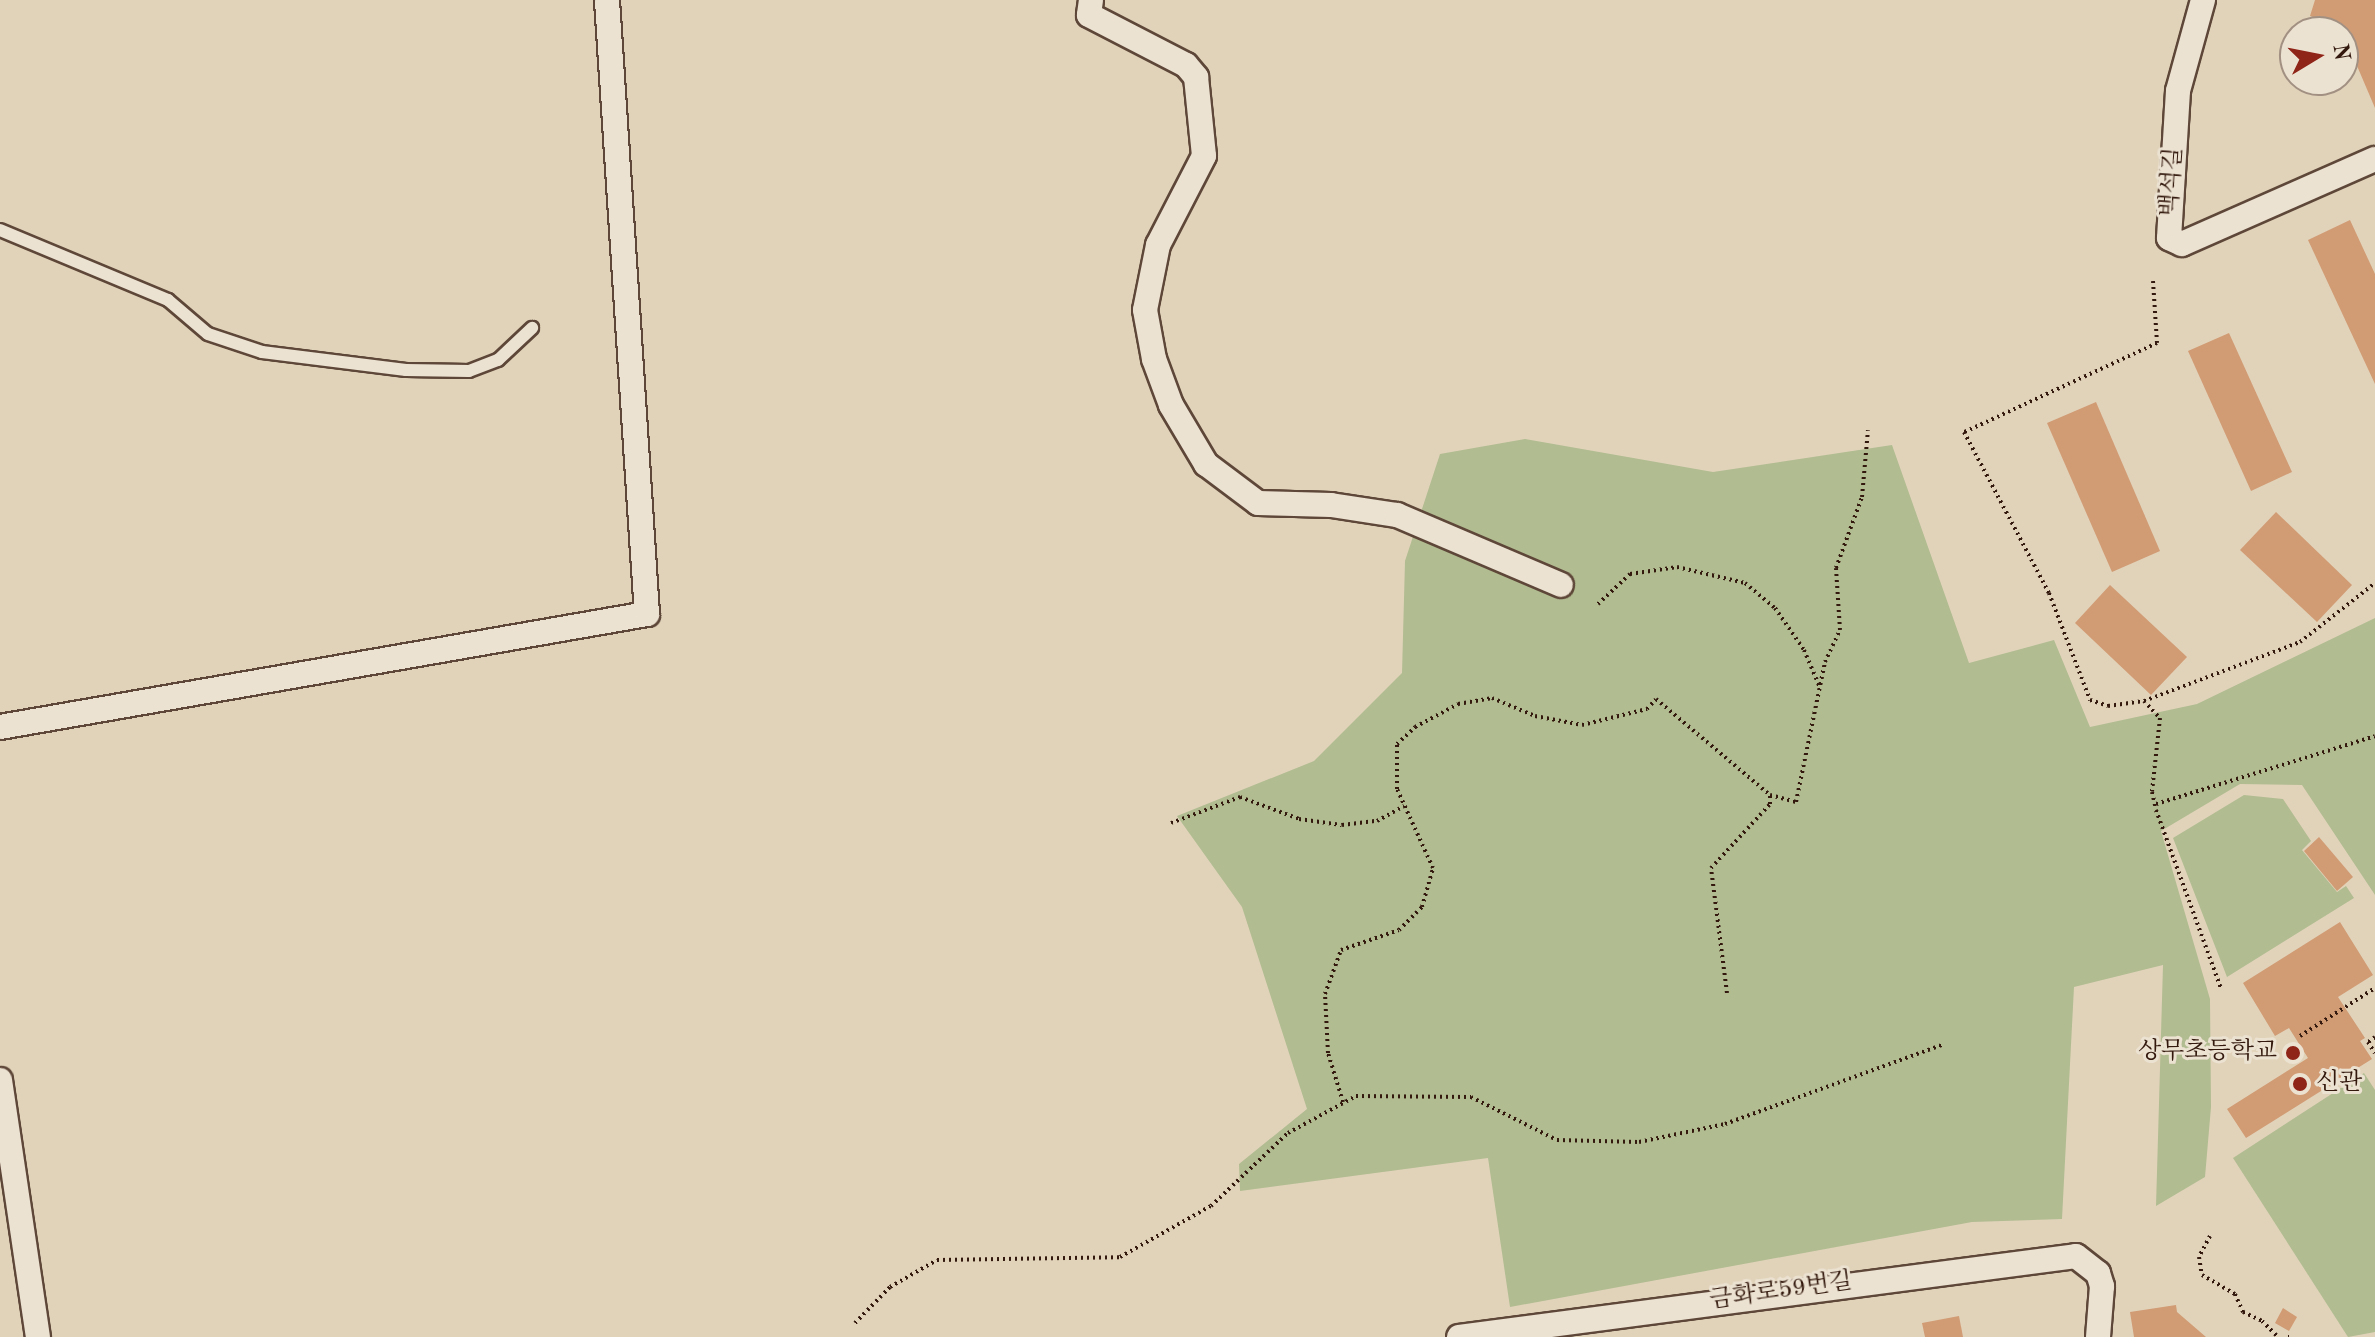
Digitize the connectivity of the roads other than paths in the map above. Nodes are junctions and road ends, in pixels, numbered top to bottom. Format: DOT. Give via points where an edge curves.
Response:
graph roads {
  1 [pos="607,0"];
  2 [pos="1091,0"];
  3 [pos="2203,0"];
  4 [pos="2375,159"];
  5 [pos="0,230"];
  6 [pos="532,328"];
  7 [pos="1561,585"];
  8 [pos="0,727"];
  9 [pos="0,1080"];
  10 [pos="10,1218"];
  11 [pos="38,1337"];
  12 [pos="1459,1337"];
  13 [pos="2098,1337"];
  1 -- 8 [label="street" via="647,614"];
  2 -- 7 [label="street" via="1089,15 1186,65 1196,77 1204,156 1158,245 1145,310 1154,359 1171,405 1206,464 1258,503 1331,505 1397,515"];
  3 -- 4 [label="street, 백석길" via="2178,91 2169,238 2182,244"];
  5 -- 6 [label="lane" via="168,300 208,334 262,352 455,372 498,360"];
  9 -- 10 [label="street"];
  10 -- 11 [label="street"];
  12 -- 13 [label="street, 금화로59번길" via="2076,1256 2098,1273"];
}
